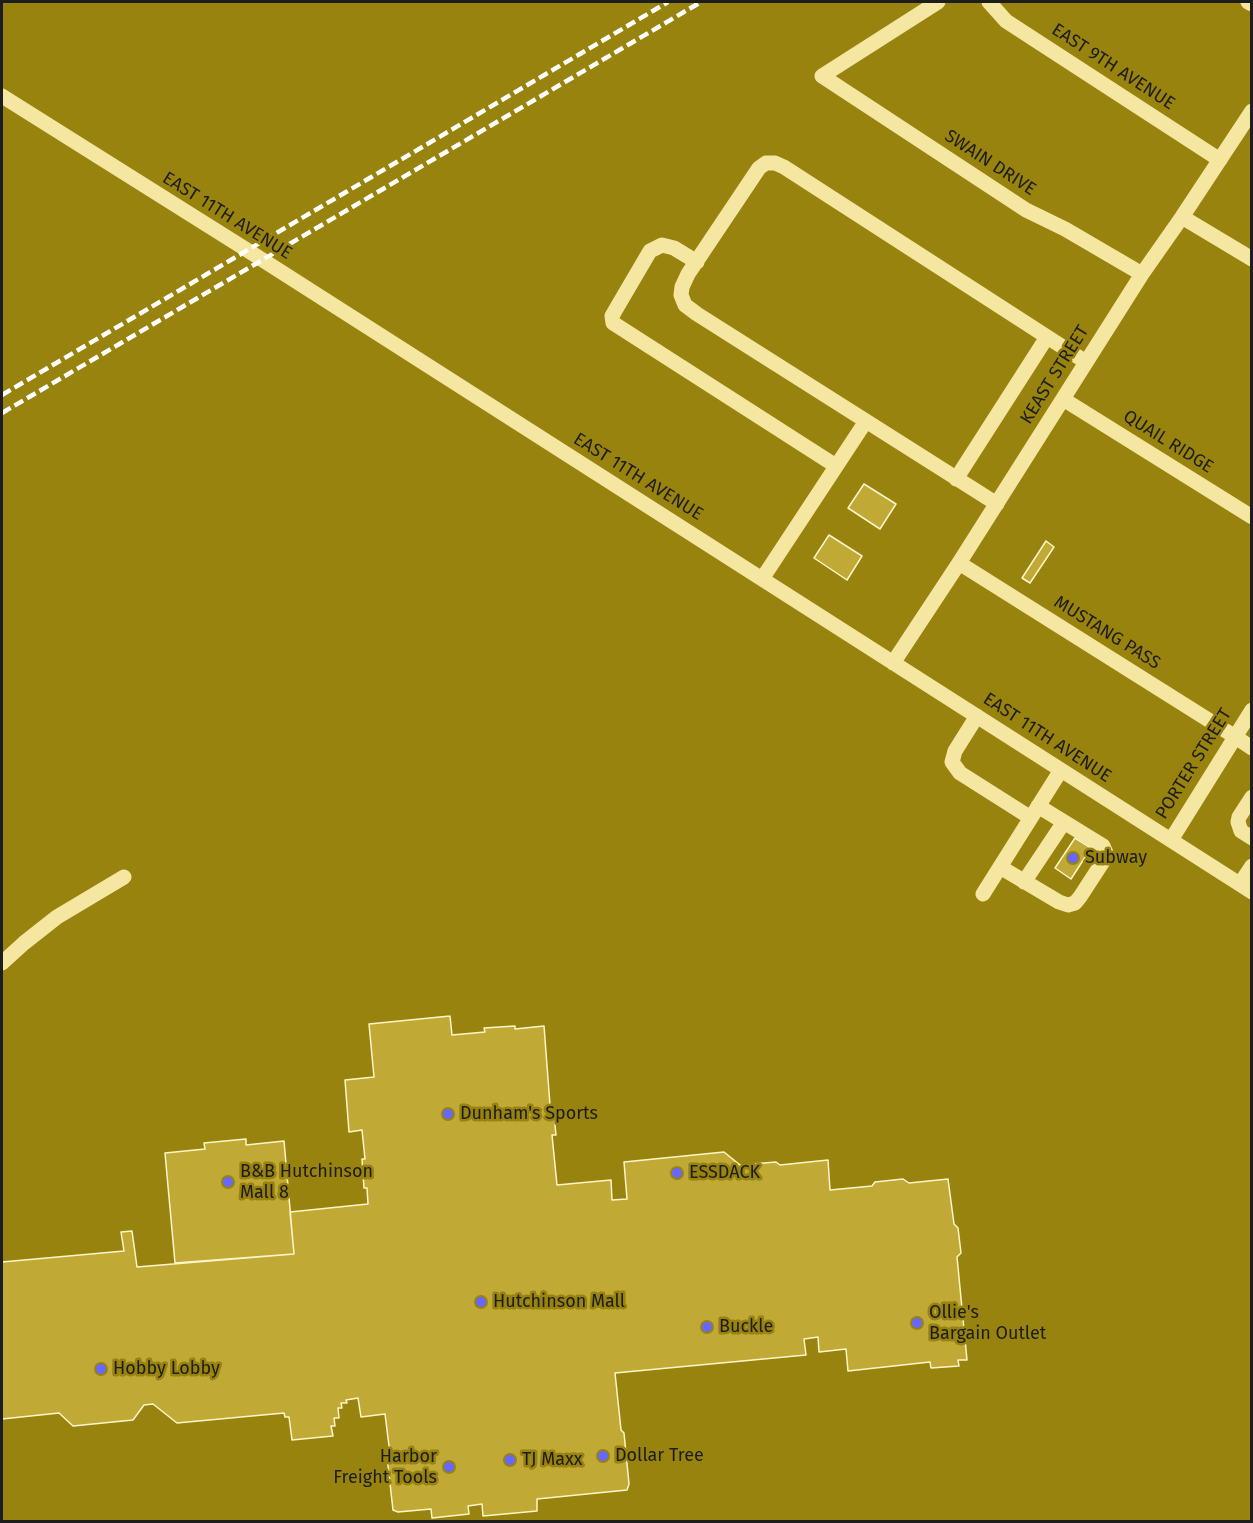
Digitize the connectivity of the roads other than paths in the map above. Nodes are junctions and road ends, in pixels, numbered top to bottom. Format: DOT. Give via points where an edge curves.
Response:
graph roads {
  1 [pos="938,2"];
  2 [pos="989,2"];
  3 [pos="1248,2"];
  4 [pos="1251,4"];
  5 [pos="2,96"];
  6 [pos="1251,111"];
  7 [pos="1220,160"];
  8 [pos="1182,217"];
  9 [pos="1251,259"];
  10 [pos="696,262"];
  11 [pos="1142,274"];
  12 [pos="1047,337"];
  13 [pos="1086,362"];
  14 [pos="1063,399"];
  15 [pos="866,421"];
  16 [pos="836,466"];
  17 [pos="956,479"];
  18 [pos="997,504"];
  19 [pos="1251,517"];
  20 [pos="959,563"];
  21 [pos="762,579"];
  22 [pos="893,663"];
  23 [pos="1251,710"];
  24 [pos="977,716"];
  25 [pos="1234,736"];
  26 [pos="1251,748"];
  27 [pos="1061,770"];
  28 [pos="1251,797"];
  29 [pos="1035,812"];
  30 [pos="1064,822"];
  31 [pos="1251,837"];
  32 [pos="1171,840"];
  33 [pos="1251,866"];
  34 [pos="1000,867"];
  35 [pos="124,877"];
  36 [pos="1024,882"];
  37 [pos="1246,888"];
  38 [pos="983,894"];
  39 [pos="2,963"];
  1 -- 11 [label="street, SWAIN DRIVE" via="822,76 1026,210"];
  2 -- 7 [label="street, EAST 9TH AVENUE" via="1006,21"];
  3 -- 4 [label="street"];
  5 -- 21 [label="street, EAST 11TH AVENUE"];
  6 -- 7 [label="street, KEAST STREET"];
  7 -- 8 [label="street, KEAST STREET"];
  8 -- 9 [label="street"];
  8 -- 11 [label="street, KEAST STREET"];
  10 -- 12 [label="street" via="759,168 775,163"];
  10 -- 15 [label="street" via="682,287 685,304"];
  10 -- 16 [label="street" via="662,245 650,251 612,316 613,323"];
  11 -- 13 [label="street, KEAST STREET"];
  12 -- 13 [label="street"];
  12 -- 17 [label="street"];
  13 -- 14 [label="street, KEAST STREET"];
  14 -- 18 [label="street, KEAST STREET"];
  14 -- 19 [label="street, QUAIL RIDGE"];
  15 -- 16 [label="street"];
  15 -- 17 [label="street"];
  16 -- 21 [label="street"];
  17 -- 18 [label="street"];
  18 -- 20 [label="street, KEAST STREET"];
  20 -- 22 [label="street, KEAST STREET"];
  20 -- 25 [label="street, MUSTANG PASS"];
  21 -- 22 [label="street, EAST 11TH AVENUE"];
  22 -- 24 [label="street, EAST 11TH AVENUE"];
  23 -- 25 [label="street, PORTER STREET"];
  24 -- 27 [label="street, EAST 11TH AVENUE"];
  24 -- 29 [label="street" via="952,762 960,773"];
  25 -- 26 [label="street, MUSTANG PASS"];
  25 -- 32 [label="street, PORTER STREET"];
  27 -- 29 [label="street"];
  27 -- 32 [label="street, EAST 11TH AVENUE"];
  28 -- 31 [label="street" via="1238,822 1241,831"];
  29 -- 30 [label="street"];
  29 -- 34 [label="street"];
  30 -- 36 [label="street"];
  30 -- 36 [label="street" via="1103,846 1104,860 1075,903 1068,905"];
  32 -- 37 [label="street, EAST 11TH AVENUE"];
  33 -- 37 [label="street"];
  34 -- 36 [label="street"];
  34 -- 38 [label="street"];
  35 -- 39 [label="street" via="57,917"];
}
